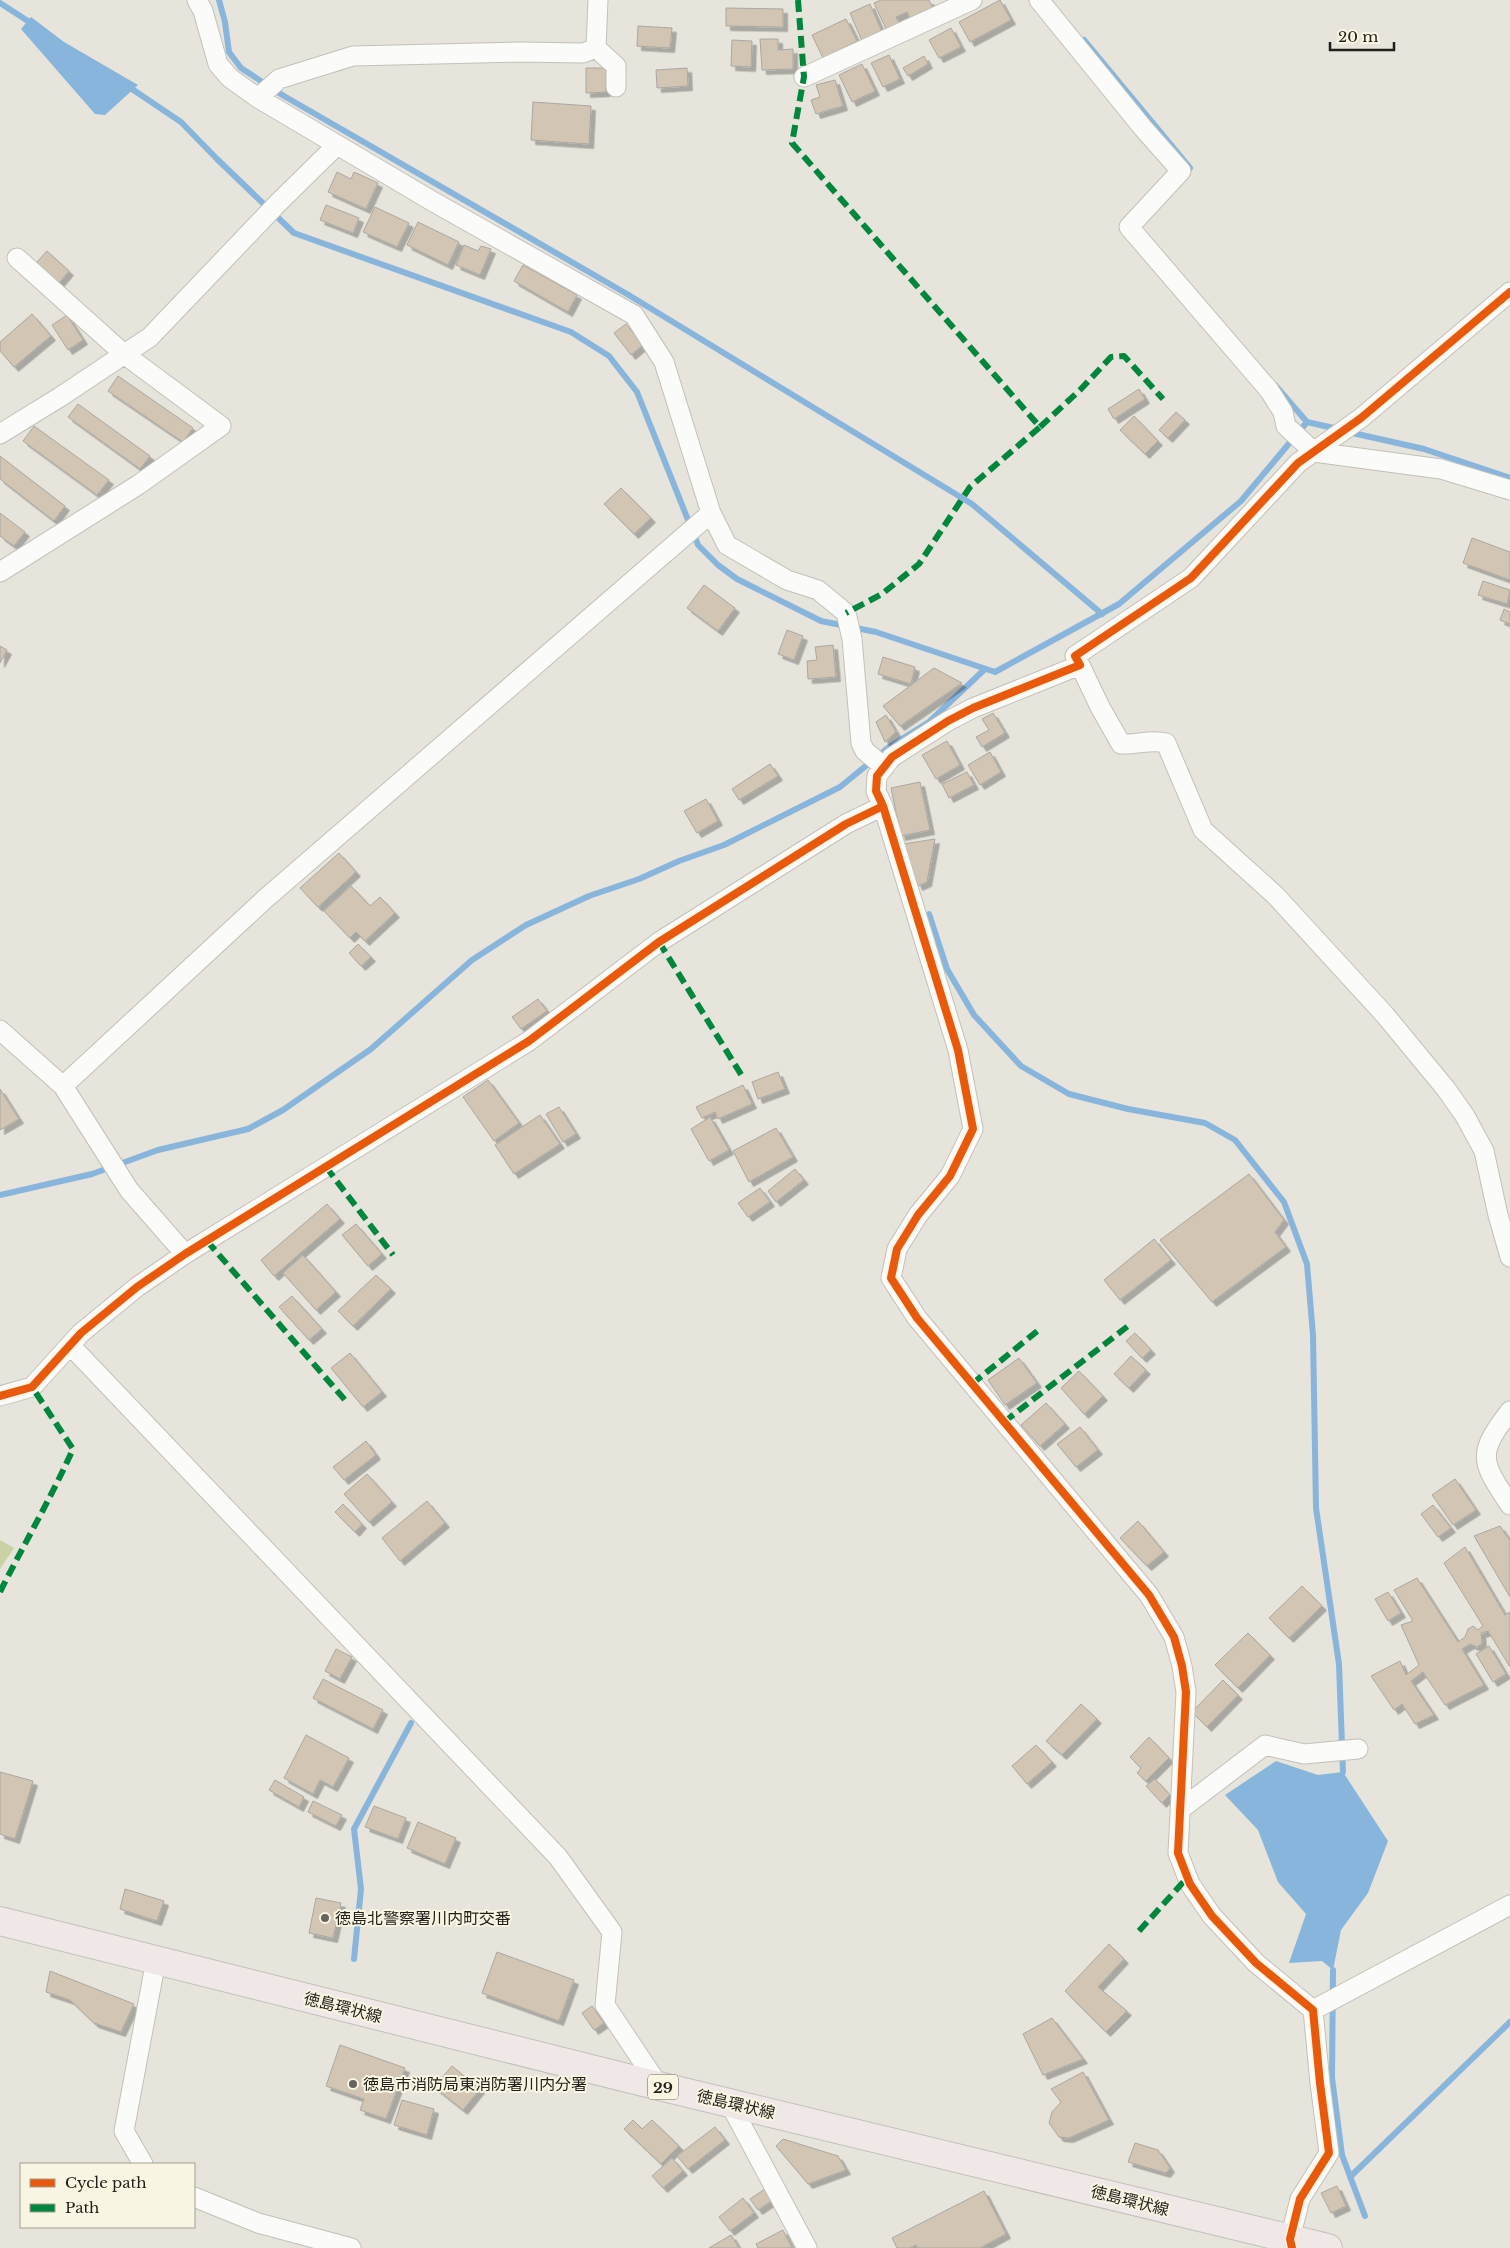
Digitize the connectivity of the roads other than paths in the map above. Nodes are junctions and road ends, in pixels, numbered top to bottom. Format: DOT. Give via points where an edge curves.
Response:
graph roads {
  1 [pos="197,0"];
  2 [pos="598,0"];
  3 [pos="972,0"];
  4 [pos="1039,0"];
  5 [pos="596,48"];
  6 [pos="804,77"];
  7 [pos="616,87"];
  8 [pos="268,90"];
  9 [pos="337,145"];
  10 [pos="17,258"];
  11 [pos="1510,292"];
  12 [pos="124,354"];
  13 [pos="0,434"];
  14 [pos="1309,448"];
  15 [pos="1510,490"];
  16 [pos="705,518"];
  17 [pos="0,572"];
  18 [pos="1080,665"];
  19 [pos="875,760"];
  20 [pos="883,806"];
  21 [pos="0,1030"];
  22 [pos="63,1086"];
  23 [pos="185,1254"];
  24 [pos="1510,1257"];
  25 [pos="70,1345"];
  26 [pos="0,1396"];
  27 [pos="1510,1412"];
  28 [pos="1510,1506"];
  29 [pos="1358,1748"];
  30 [pos="1181,1809"];
  31 [pos="1510,1905"];
  32 [pos="0,1921"];
  33 [pos="156,1960"];
  34 [pos="1313,2010"];
  35 [pos="659,2086"];
  36 [pos="729,2102"];
  37 [pos="142,2163"];
  38 [pos="195,2197"];
  39 [pos="1291,2243"];
  40 [pos="351,2248"];
  41 [pos="807,2248"];
  42 [pos="1328,2248"];
  1 -- 8 [label="street" via="218,64 230,78"];
  2 -- 5 [label="street"];
  3 -- 6 [label="street"];
  4 -- 14 [label="street" via="1181,171 1129,227 1269,390 1283,412 1286,426"];
  5 -- 7 [label="street" via="616,66"];
  5 -- 8 [label="street" via="583,53 353,56"];
  8 -- 9 [label="street"];
  9 -- 12 [label="street" via="150,337"];
  9 -- 16 [label="street" via="634,315 664,362"];
  10 -- 12 [label="street"];
  11 -- 14 [label="street" via="1350,426 1334,438"];
  12 -- 13 [label="street"];
  12 -- 17 [label="street" via="221,426 138,485"];
  14 -- 15 [label="street" via="1441,469"];
  14 -- 18 [label="street" via="1210,560 1191,578 1075,656"];
  16 -- 19 [label="street" via="727,544 787,580 818,590 846,613 861,743"];
  16 -- 22 [label="street" via="265,899"];
  18 -- 19 [label="street" via="973,708 892,757"];
  18 -- 24 [label="street" via="1121,744 1166,743 1203,830 1275,895 1385,1015 1446,1089 1484,1151"];
  19 -- 20 [label="street" via="876,791"];
  20 -- 23 [label="street" via="846,824 659,942 530,1041"];
  20 -- 30 [label="street" via="958,1050 973,1129 950,1176 918,1215 897,1249 891,1278 917,1318 1149,1594 1174,1637 1186,1692"];
  21 -- 22 [label="street"];
  22 -- 23 [label="street" via="129,1190"];
  23 -- 25 [label="street" via="137,1287"];
  25 -- 26 [label="street" via="32,1387"];
  25 -- 35 [label="street" via="558,1857 612,1932 605,2005"];
  27 -- 28 [label="street" via="1492,1435 1486,1449 1486,1464"];
  29 -- 30 [label="street" via="1304,1754 1265,1745"];
  30 -- 34 [label="street" via="1178,1853 1190,1884 1212,1916 1256,1964"];
  31 -- 34 [label="street"];
  32 -- 33 [label="main road, 徳島環状線 / 29"];
  33 -- 35 [label="main road, 徳島環状線 / 29"];
  33 -- 37 [label="street" via="124,2130"];
  34 -- 39 [label="street" via="1329,2153 1300,2199"];
  35 -- 36 [label="main road, 徳島環状線 / 29"];
  36 -- 39 [label="main road, 徳島環状線 / 29"];
  36 -- 41 [label="street"];
  38 -- 40 [label="street" via="258,2223"];
  39 -- 42 [label="main road, 徳島環状線 / 29"];
}
